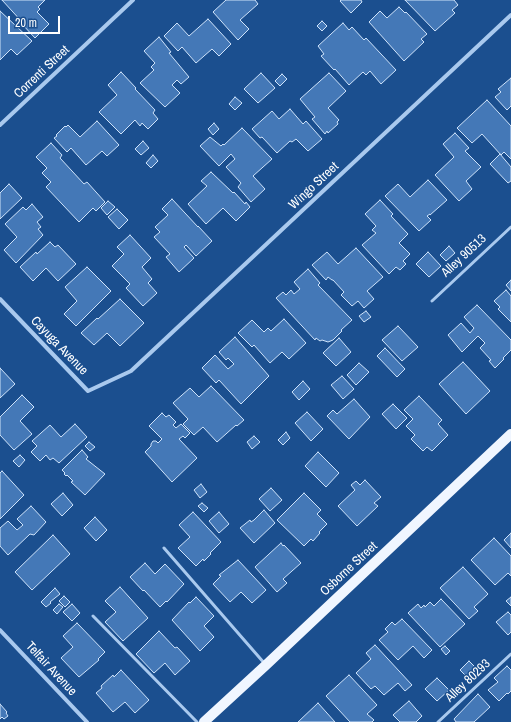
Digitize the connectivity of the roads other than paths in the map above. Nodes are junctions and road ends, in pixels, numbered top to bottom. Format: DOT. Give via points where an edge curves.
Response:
graph roads {
  1 [pos="133,0"];
  2 [pos="511,15"];
  3 [pos="0,125"];
  4 [pos="511,227"];
  5 [pos="0,299"];
  6 [pos="432,301"];
  7 [pos="132,371"];
  8 [pos="511,434"];
  9 [pos="164,548"];
  10 [pos="93,616"];
  11 [pos="0,630"];
  12 [pos="511,654"];
  13 [pos="266,665"];
  14 [pos="87,722"];
  15 [pos="197,722"];
  16 [pos="204,722"];
  17 [pos="438,722"];
  1 -- 3 [label="street, Correnti Street"];
  2 -- 7 [label="street, Wingo Street"];
  4 -- 6 [label="lane, Alley 90513"];
  5 -- 7 [label="street, Cayuga Avenue" via="88,390"];
  8 -- 13 [label="main road, Osborne Street"];
  9 -- 13 [label="lane"];
  10 -- 15 [label="lane"];
  11 -- 14 [label="street, Telfair Avenue"];
  12 -- 17 [label="lane, Alley 80293"];
  13 -- 16 [label="main road, Osborne Street"];
}
